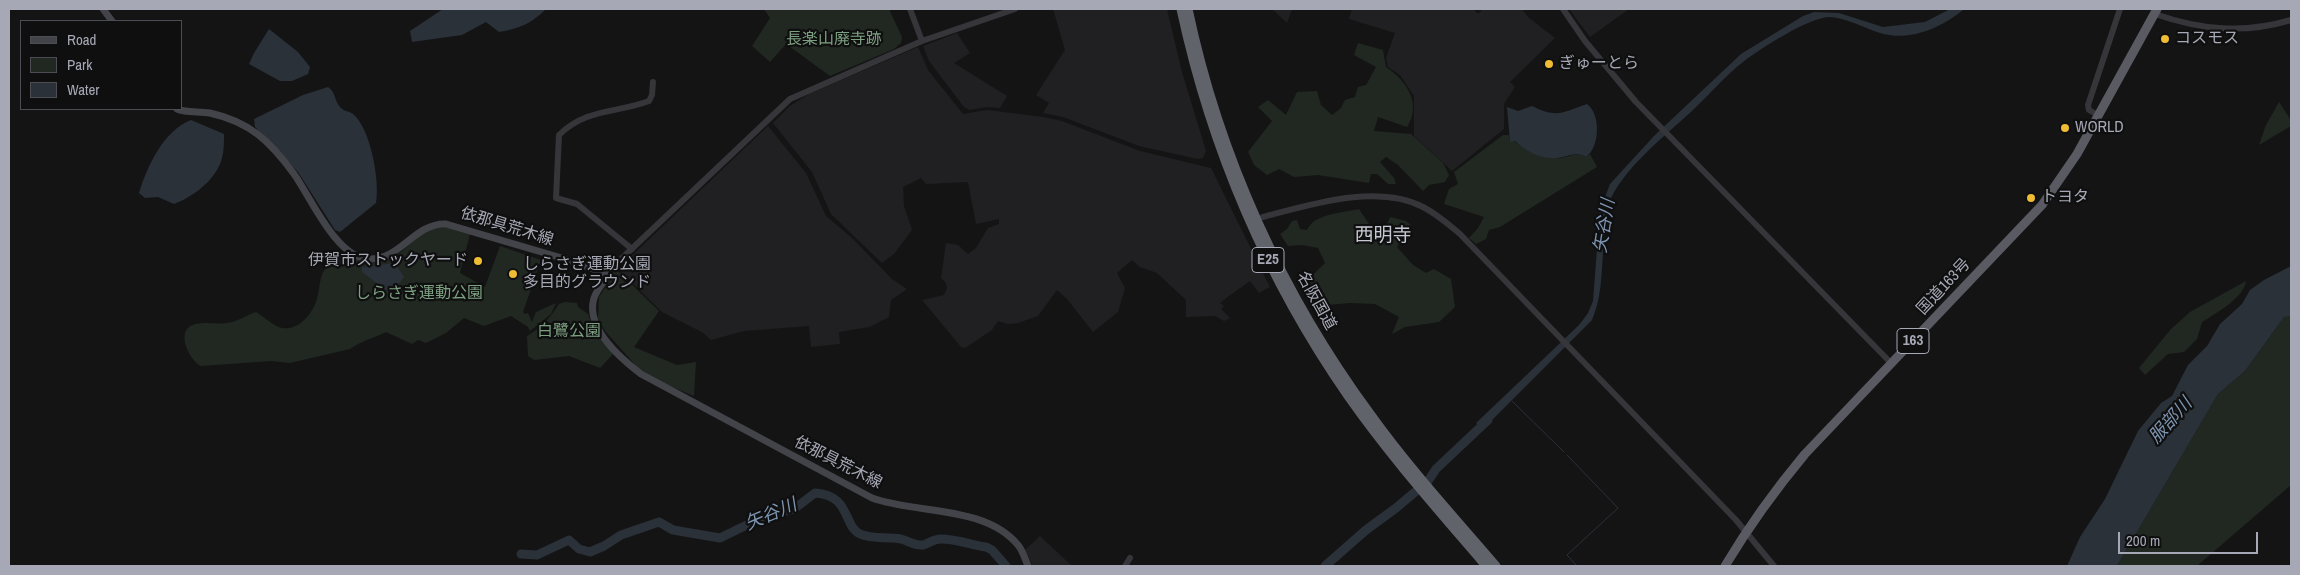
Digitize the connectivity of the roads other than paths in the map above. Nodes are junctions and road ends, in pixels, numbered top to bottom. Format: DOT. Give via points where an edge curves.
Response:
graph roads {
  1 [pos="103,9"];
  2 [pos="910,9"];
  3 [pos="1015,9"];
  4 [pos="1181,9"];
  5 [pos="1188,9"];
  6 [pos="1563,9"];
  7 [pos="2120,9"];
  8 [pos="2156,11"];
  9 [pos="111,20"];
  10 [pos="2291,20"];
  11 [pos="922,41"];
  12 [pos="653,82"];
  13 [pos="182,110"];
  14 [pos="2098,116"];
  15 [pos="1263,217"];
  16 [pos="632,249"];
  17 [pos="609,275"];
  18 [pos="1891,364"];
  19 [pos="1418,480"];
  20 [pos="1426,490"];
  21 [pos="1746,531"];
  22 [pos="1130,558"];
  23 [pos="1028,566"];
  24 [pos="1125,566"];
  25 [pos="1486,566"];
  26 [pos="1496,566"];
  27 [pos="1725,566"];
  28 [pos="1774,566"];
  1 -- 9 [label="main road"];
  2 -- 11 [label="street"];
  3 -- 11 [label="street"];
  4 -- 19 [label="highway, 名阪国道 / E25" via="1209,116 1264,252 1334,375 1363,417"];
  5 -- 19 [label="highway, 名阪国道 / E25" via="1225,142 1270,249 1330,357"];
  6 -- 18 [label="street" via="1619,82 1670,138"];
  7 -- 14 [label="street" via="2088,105 2088,110"];
  8 -- 10 [label="street" via="2182,23 2221,30 2254,28"];
  8 -- 14 [label="highway, 国道163号 / 163"];
  11 -- 16 [label="street" via="790,99"];
  12 -- 16 [label="street" via="649,101 588,116 559,135 556,198 577,204"];
  13 -- 17 [label="main road, 依那具荒木線" via="228,118 261,135 293,173 341,245 357,257 381,258 397,250 421,230 434,224 446,224 580,263"];
  14 -- 18 [label="highway, 国道163号 / 163" via="2077,154 2042,204"];
  15 -- 21 [label="street" via="1332,198 1396,198 1421,206 1460,234"];
  16 -- 17 [label="street"];
  17 -- 23 [label="main road, 依那具荒木線" via="594,298 593,319 618,353 641,374 872,498 899,506 952,513 991,526 1009,536"];
  18 -- 21 [label="highway, 国道163号 / 163" via="1805,454"];
  19 -- 20 [label="highway, 名阪国道 / E25"];
  20 -- 25 [label="highway, 名阪国道 / E25"];
  20 -- 26 [label="highway, 名阪国道 / E25"];
  21 -- 27 [label="highway, 国道163号 / 163"];
  21 -- 28 [label="street"];
  22 -- 24 [label="street"];
}
